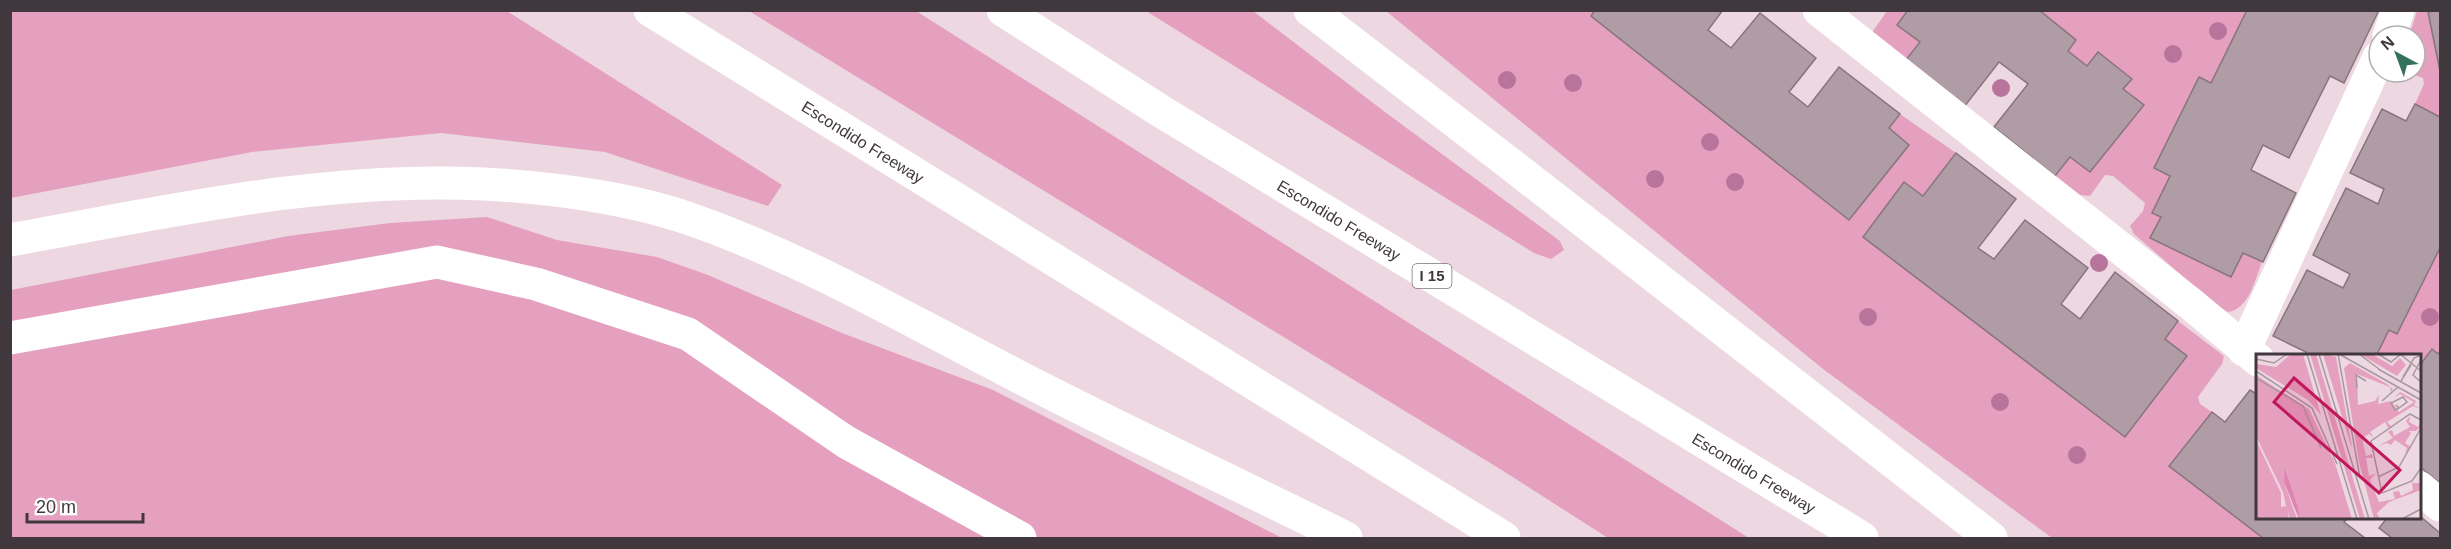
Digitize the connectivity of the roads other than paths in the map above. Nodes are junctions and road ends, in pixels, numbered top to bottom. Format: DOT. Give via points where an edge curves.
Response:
graph roads {
  1 [pos="650,10"];
  2 [pos="1004,10"];
  3 [pos="1310,10"];
  4 [pos="1819,10"];
  5 [pos="2367,84"];
  6 [pos="10,240"];
  7 [pos="10,338"];
  8 [pos="2251,355"];
  9 [pos="2421,489"];
  10 [pos="2440,505"];
  11 [pos="1020,538"];
  12 [pos="1346,538"];
  13 [pos="1504,538"];
  14 [pos="1862,538"];
  15 [pos="1991,538"];
  1 -- 13 [label="main road, Escondido Freeway"];
  2 -- 14 [label="main road, Escondido Freeway / I 15" via="1169,117"];
  3 -- 15 [label="main road"];
  4 -- 8 [label="main road"];
  5 -- 8 [label="main road"];
  6 -- 12 [label="main road" via="236,199 418,182 487,184 638,205 691,219 809,268 1053,395"];
  7 -- 11 [label="main road" via="437,262 536,284 688,334 846,442"];
  9 -- 10 [label="main road"];
}
